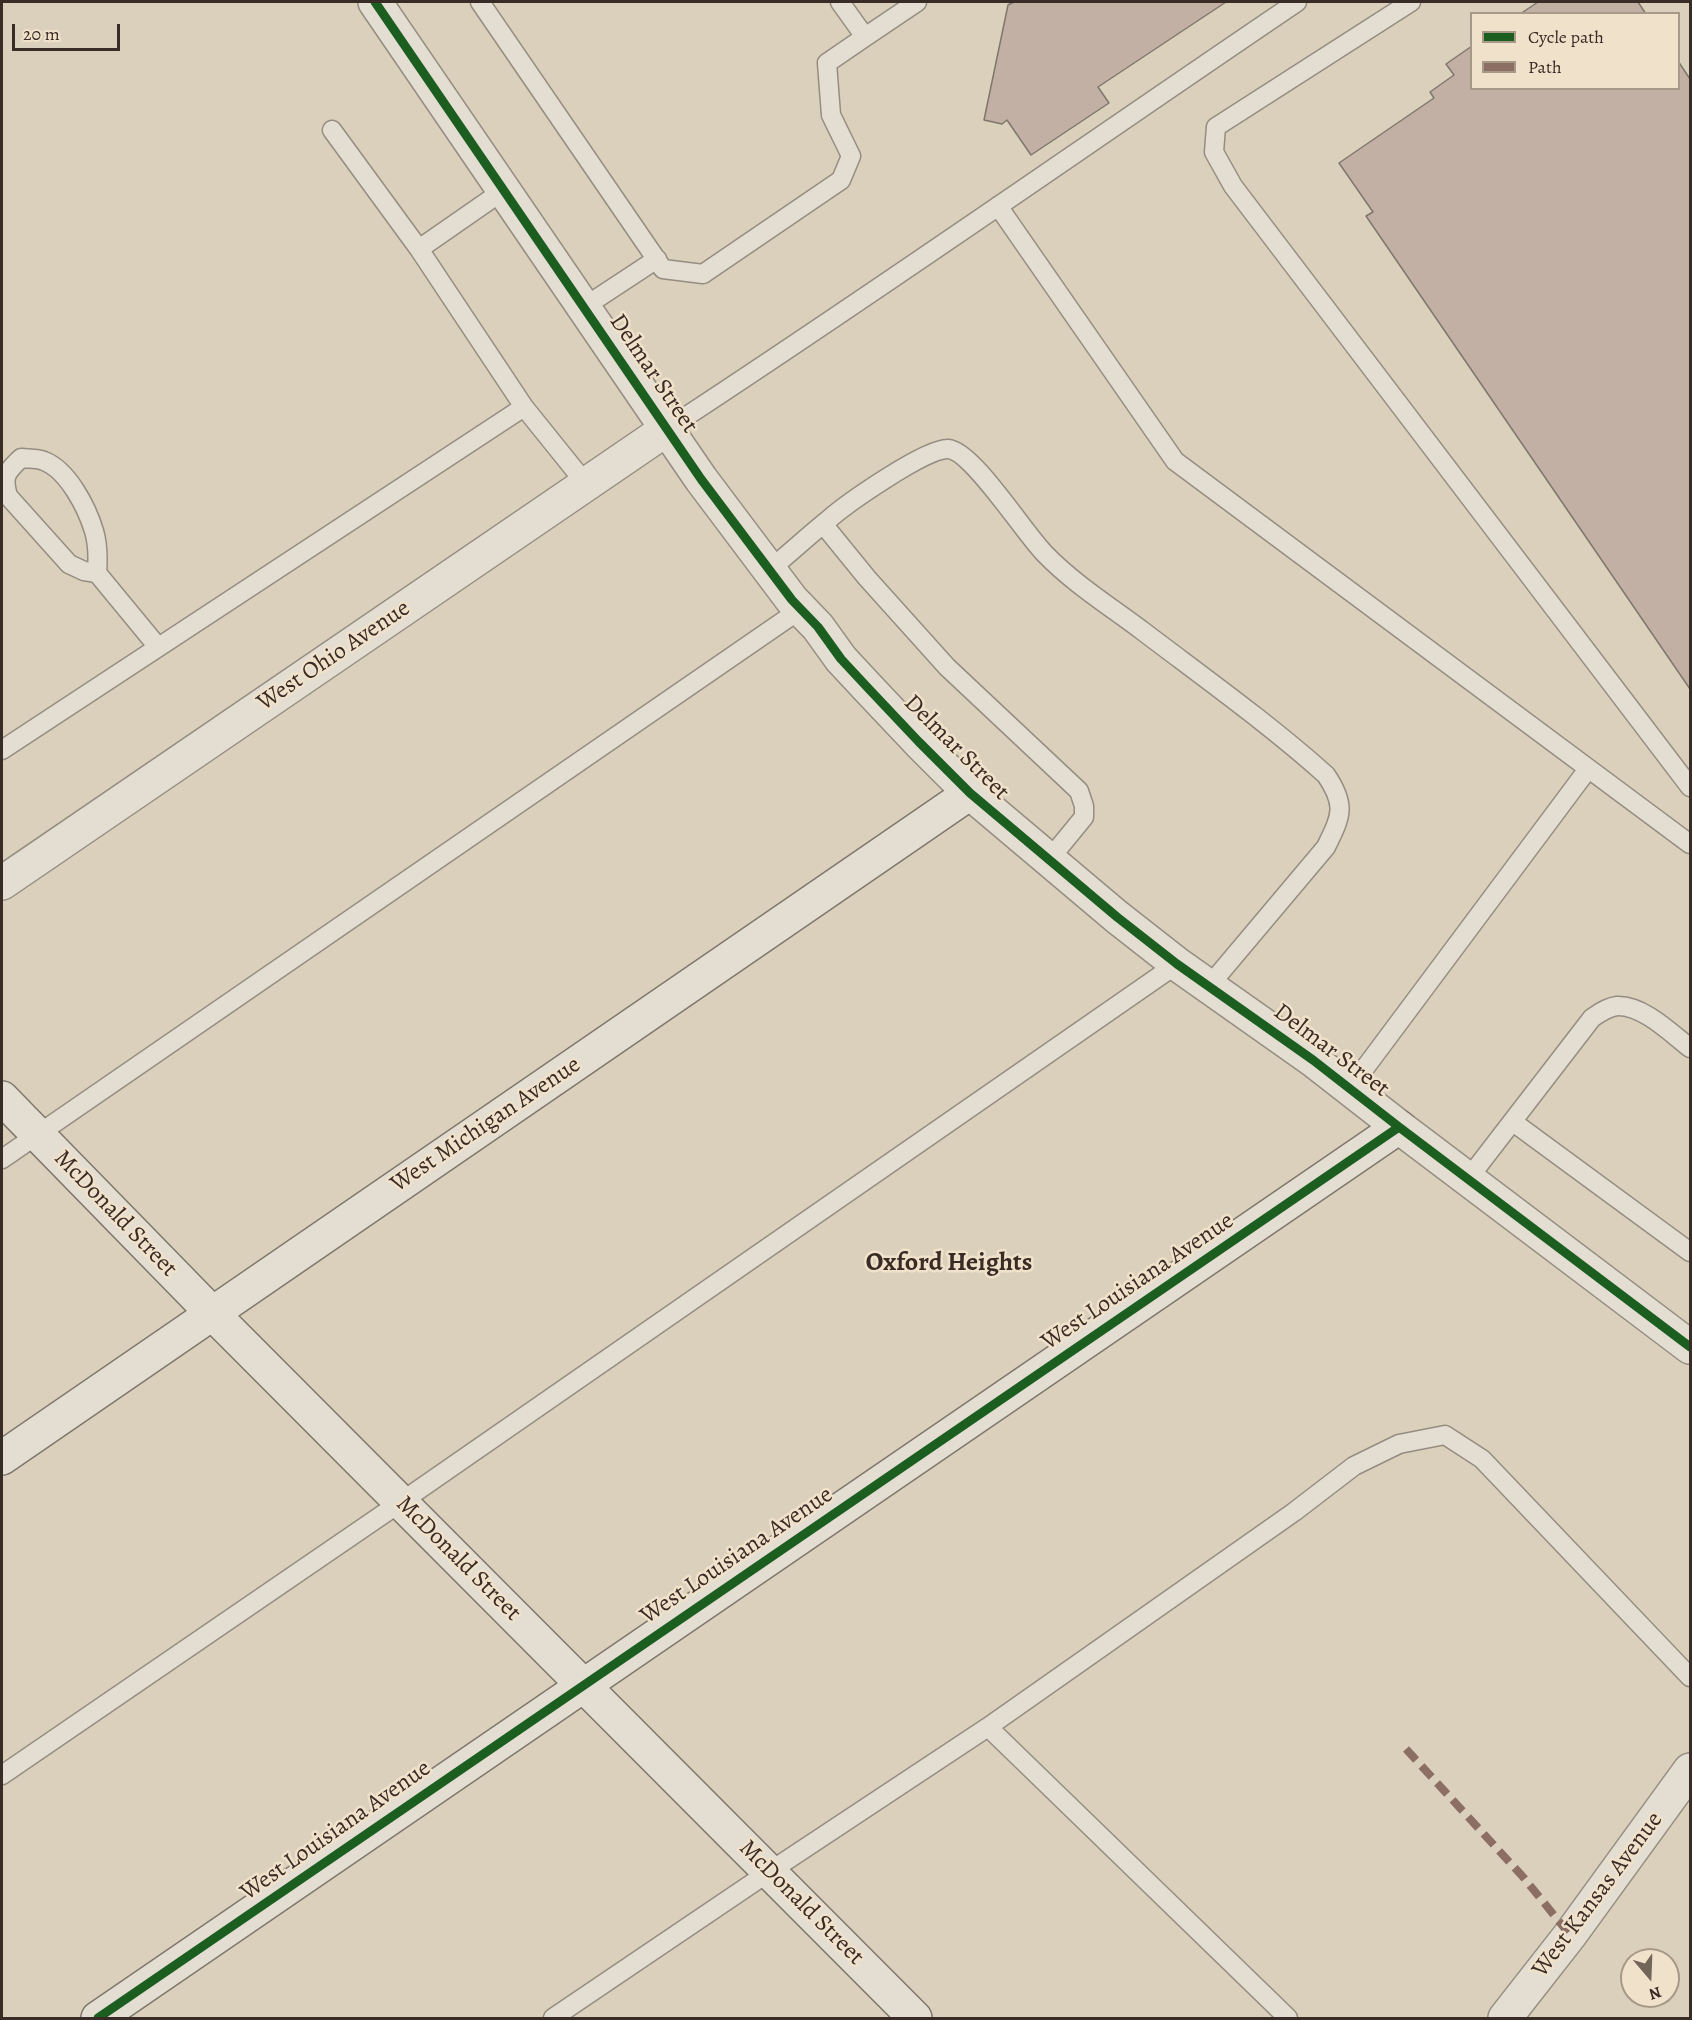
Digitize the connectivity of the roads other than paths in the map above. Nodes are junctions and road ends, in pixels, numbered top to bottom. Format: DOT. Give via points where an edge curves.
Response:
graph roads {
  1 [pos="375,2"];
  2 [pos="480,2"];
  3 [pos="840,2"];
  4 [pos="917,2"];
  5 [pos="1297,2"];
  6 [pos="1411,2"];
  7 [pos="865,37"];
  8 [pos="332,129"];
  9 [pos="504,190"];
  10 [pos="998,206"];
  11 [pos="419,249"];
  12 [pos="657,259"];
  13 [pos="584,307"];
  14 [pos="524,407"];
  15 [pos="667,429"];
  16 [pos="586,484"];
  17 [pos="823,524"];
  18 [pos="770,570"];
  19 [pos="97,573"];
  20 [pos="801,609"];
  21 [pos="158,647"];
  22 [pos="2,750"];
  23 [pos="1588,769"];
  24 [pos="1690,787"];
  25 [pos="970,793"];
  26 [pos="1690,844"];
  27 [pos="1048,861"];
  28 [pos="2,883"];
  29 [pos="1177,964"];
  30 [pos="1209,986"];
  31 [pos="1690,1048"];
  32 [pos="1350,1088"];
  33 [pos="2,1098"];
  34 [pos="1513,1122"];
  35 [pos="1399,1127"];
  36 [pos="37,1135"];
  37 [pos="2,1159"];
  38 [pos="1468,1179"];
  39 [pos="1690,1252"];
  40 [pos="212,1313"];
  41 [pos="1690,1347"];
  42 [pos="2,1458"];
  43 [pos="401,1502"];
  44 [pos="1690,1677"];
  45 [pos="583,1684"];
  46 [pos="988,1727"];
  47 [pos="1690,1770"];
  48 [pos="2,1775"];
  49 [pos="769,1872"];
  50 [pos="98,2019"];
  51 [pos="553,2019"];
  52 [pos="915,2019"];
  53 [pos="1288,2019"];
  54 [pos="1505,2019"];
  1 -- 9 [label="street, Delmar Street"];
  2 -- 12 [label="lane"];
  3 -- 7 [label="lane"];
  4 -- 7 [label="lane"];
  5 -- 10 [label="lane"];
  6 -- 24 [label="lane" via="1216,127 1214,152 1233,186"];
  7 -- 12 [label="lane" via="827,63 831,115 851,156 841,180 703,274 663,269"];
  8 -- 11 [label="lane"];
  9 -- 11 [label="lane"];
  9 -- 13 [label="street, Delmar Street"];
  10 -- 15 [label="lane"];
  10 -- 23 [label="lane" via="1175,461"];
  11 -- 14 [label="lane"];
  12 -- 13 [label="lane"];
  13 -- 15 [label="street, Delmar Street"];
  14 -- 16 [label="lane"];
  14 -- 21 [label="lane"];
  15 -- 16 [label="street, West Ohio Avenue"];
  15 -- 18 [label="street, Delmar Street"];
  16 -- 28 [label="street, West Ohio Avenue"];
  17 -- 18 [label="lane"];
  17 -- 27 [label="lane" via="947,667 1079,791 1084,817"];
  17 -- 30 [label="lane" via="929,453 948,449 962,453 1045,554 1326,775 1340,804 1339,820 1326,847"];
  18 -- 20 [label="street, Delmar Street"];
  19 -- 19 [label="lane" via="95,532 65,475 44,461 21,458 7,471 4,482 8,496 69,564"];
  19 -- 21 [label="lane"];
  20 -- 25 [label="street, Delmar Street" via="868,688"];
  20 -- 36 [label="lane"];
  21 -- 22 [label="lane"];
  23 -- 26 [label="lane"];
  23 -- 32 [label="lane"];
  25 -- 27 [label="street, Delmar Street"];
  25 -- 40 [label="street, West Michigan Avenue"];
  27 -- 29 [label="street, Delmar Street"];
  29 -- 30 [label="street, Delmar Street"];
  29 -- 43 [label="lane"];
  30 -- 32 [label="street, Delmar Street"];
  31 -- 34 [label="lane" via="1639,1009 1617,1006 1603,1011 1592,1018"];
  32 -- 35 [label="street, Delmar Street"];
  33 -- 36 [label="street, McDonald Street"];
  34 -- 38 [label="lane"];
  34 -- 39 [label="lane"];
  35 -- 38 [label="street, Delmar Street"];
  35 -- 45 [label="street, West Louisiana Avenue"];
  36 -- 37 [label="lane"];
  36 -- 40 [label="street, McDonald Street"];
  38 -- 41 [label="street, Delmar Street"];
  40 -- 42 [label="street, West Michigan Avenue"];
  40 -- 43 [label="street, McDonald Street"];
  43 -- 45 [label="street, McDonald Street"];
  43 -- 48 [label="lane"];
  44 -- 46 [label="lane" via="1482,1459 1444,1435 1399,1444 1354,1466"];
  45 -- 49 [label="street, McDonald Street"];
  45 -- 50 [label="street, West Louisiana Avenue"];
  46 -- 49 [label="lane"];
  46 -- 53 [label="lane"];
  47 -- 54 [label="street, West Kansas Avenue"];
  49 -- 51 [label="lane"];
  49 -- 52 [label="street, McDonald Street"];
}
